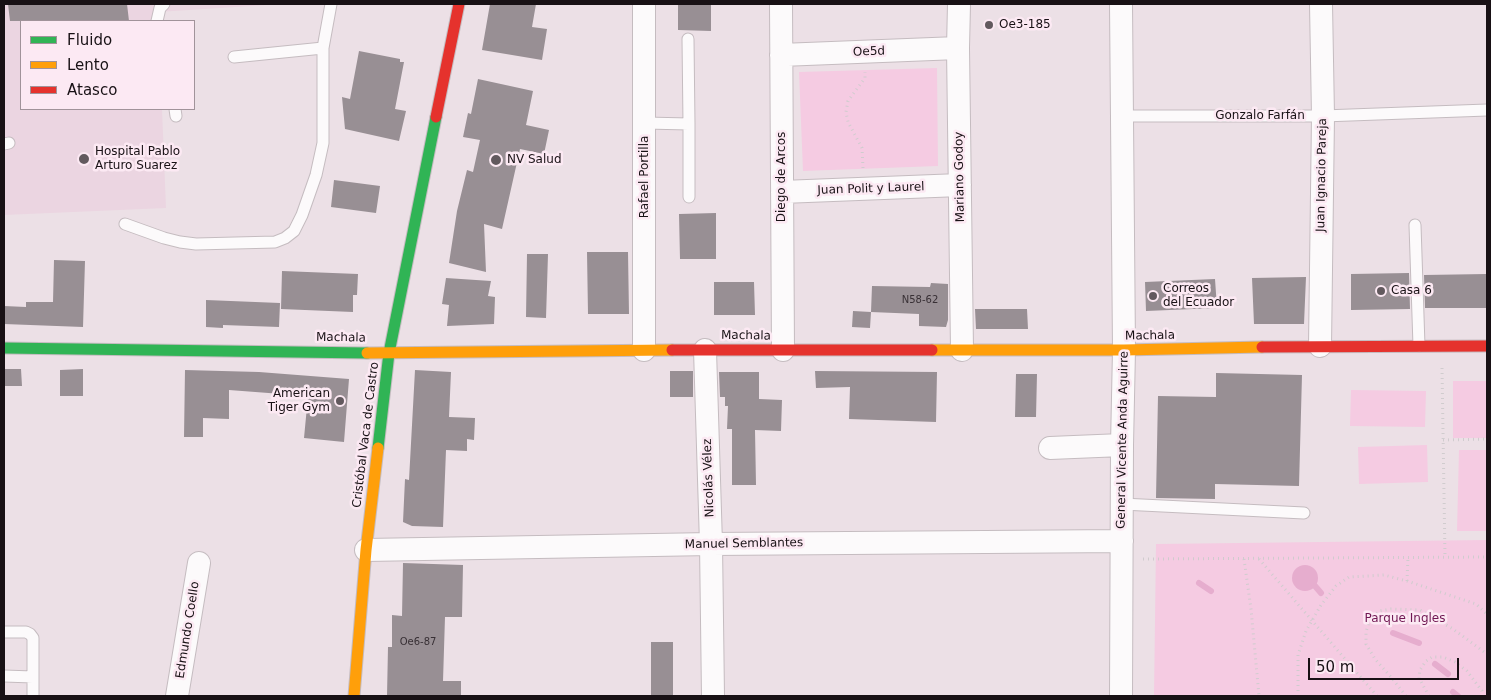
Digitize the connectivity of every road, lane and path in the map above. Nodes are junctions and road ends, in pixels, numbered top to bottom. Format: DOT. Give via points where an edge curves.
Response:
graph roads {
  1 [pos="164,4"];
  2 [pos="331,4"];
  3 [pos="459,4"];
  4 [pos="644,4"];
  5 [pos="781,4"];
  6 [pos="959,4"];
  7 [pos="1121,4"];
  8 [pos="1321,4"];
  9 [pos="157,20"];
  10 [pos="688,38"];
  11 [pos="323,48"];
  12 [pos="958,48"];
  13 [pos="864,52"];
  14 [pos="781,55"];
  15 [pos="234,57"];
  16 [pos="1487,110"];
  17 [pos="1122,116"];
  18 [pos="1322,116"];
  19 [pos="645,123"];
  20 [pos="689,124"];
  21 [pos="960,185"];
  22 [pos="865,189"];
  23 [pos="782,192"];
  24 [pos="689,197"];
  25 [pos="125,224"];
  26 [pos="1415,225"];
  27 [pos="1320,346"];
  28 [pos="1419,346"];
  29 [pos="1442,346"];
  30 [pos="1487,346"];
  31 [pos="4,348"];
  32 [pos="644,350"];
  33 [pos="705,350"];
  34 [pos="783,350"];
  35 [pos="962,350"];
  36 [pos="1124,350"];
  37 [pos="389,353"];
  38 [pos="1443,440"];
  39 [pos="1487,440"];
  40 [pos="1122,445"];
  41 [pos="1050,448"];
  42 [pos="1122,504"];
  43 [pos="1304,513"];
  44 [pos="711,544"];
  45 [pos="366,550"];
  46 [pos="1122,550"];
  47 [pos="1408,557"];
  48 [pos="1445,557"];
  49 [pos="1487,557"];
  50 [pos="1244,559"];
  51 [pos="1259,559"];
  52 [pos="199,563"];
  53 [pos="1407,581"];
  54 [pos="1487,614"];
  55 [pos="1312,621"];
  56 [pos="4,632"];
  57 [pos="1487,654"];
  58 [pos="4,676"];
  59 [pos="32,677"];
  60 [pos="33,696"];
  61 [pos="177,696"];
  62 [pos="354,696"];
  63 [pos="713,696"];
  64 [pos="1122,696"];
  65 [pos="1259,696"];
  66 [pos="1298,696"];
  67 [pos="1377,696"];
  68 [pos="1406,696"];
  69 [pos="1429,696"];
  70 [pos="1483,696"];
  1 -- 9 [label="lane"];
  2 -- 11 [label="lane"];
  3 -- 37 [label="main road, Cristóbal Vaca de Castro"];
  4 -- 19 [label="street, Rafael Portilla"];
  5 -- 14 [label="street, Diego de Arcos"];
  6 -- 12 [label="street, Mariano Godoy"];
  7 -- 17 [label="street, General Vicente Anda Aguirre"];
  8 -- 18 [label="street, Juan Ignacio Pareja"];
  10 -- 20 [label="lane"];
  11 -- 15 [label="lane"];
  11 -- 25 [label="lane" via="323,143 316,175 294,231 275,242 196,244 164,238"];
  12 -- 13 [label="street, Oe5d"];
  12 -- 21 [label="street, Mariano Godoy"];
  13 -- 14 [label="street, Oe5d"];
  13 -- 22 [label="path" via="865,78 848,101 846,112 862,148"];
  14 -- 23 [label="street, Diego de Arcos"];
  16 -- 18 [label="lane, Gonzalo Farfán"];
  17 -- 18 [label="lane, Gonzalo Farfán"];
  17 -- 36 [label="street, General Vicente Anda Aguirre"];
  18 -- 27 [label="street, Juan Ignacio Pareja"];
  19 -- 20 [label="lane"];
  19 -- 32 [label="street, Rafael Portilla"];
  20 -- 24 [label="lane"];
  21 -- 22 [label="street, Juan Polit y Laurel"];
  21 -- 35 [label="street, Mariano Godoy"];
  22 -- 23 [label="street, Juan Polit y Laurel"];
  23 -- 34 [label="street, Diego de Arcos"];
  26 -- 28 [label="lane"];
  27 -- 28 [label="main road, Machala"];
  27 -- 36 [label="main road, Machala"];
  28 -- 29 [label="main road, Machala"];
  29 -- 30 [label="main road, Machala"];
  29 -- 38 [label="path"];
  31 -- 37 [label="main road, Machala"];
  32 -- 33 [label="main road, Machala"];
  32 -- 37 [label="main road, Machala"];
  33 -- 34 [label="main road, Machala"];
  33 -- 44 [label="street, Nicolás Vélez"];
  34 -- 35 [label="main road, Machala"];
  35 -- 36 [label="main road, Machala"];
  36 -- 40 [label="street, General Vicente Anda Aguirre"];
  37 -- 45 [label="main road, Cristóbal Vaca de Castro"];
  38 -- 39 [label="path"];
  38 -- 48 [label="path"];
  40 -- 41 [label="street"];
  40 -- 42 [label="street, General Vicente Anda Aguirre"];
  42 -- 43 [label="lane"];
  42 -- 46 [label="street, General Vicente Anda Aguirre"];
  44 -- 45 [label="street, Manuel Semblantes"];
  44 -- 46 [label="street, Manuel Semblantes"];
  44 -- 63 [label="street, Nicolás Vélez"];
  45 -- 62 [label="main road, Cristóbal Vaca de Castro"];
  46 -- 50 [label="path"];
  46 -- 64 [label="street, General Vicente Anda Aguirre"];
  47 -- 48 [label="path"];
  47 -- 51 [label="path"];
  47 -- 53 [label="path"];
  48 -- 49 [label="path"];
  50 -- 51 [label="path"];
  50 -- 65 [label="path"];
  51 -- 55 [label="path"];
  52 -- 61 [label="street, Edmundo Coello"];
  53 -- 54 [label="path" via="1476,604"];
  53 -- 55 [label="path" via="1384,575 1349,577 1336,586"];
  55 -- 66 [label="path" via="1298,655"];
  55 -- 67 [label="path"];
  56 -- 59 [label="lane" via="26,632 33,638"];
  57 -- 68 [label="path" via="1420,610 1378,612 1370,619 1366,644"];
  58 -- 59 [label="lane"];
  59 -- 60 [label="lane"];
  69 -- 70 [label="path" via="1419,678 1420,670 1432,657 1443,657 1468,671"];
}
